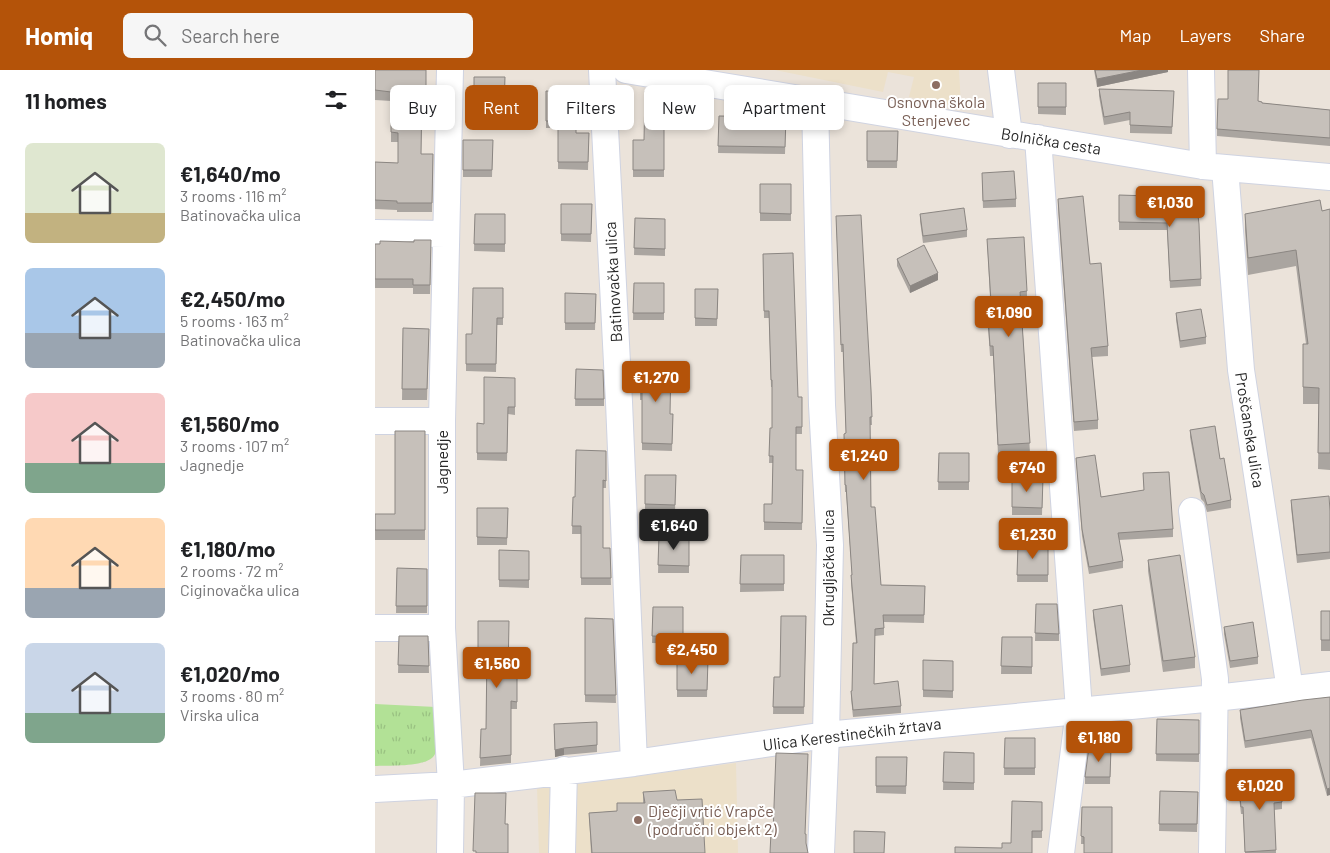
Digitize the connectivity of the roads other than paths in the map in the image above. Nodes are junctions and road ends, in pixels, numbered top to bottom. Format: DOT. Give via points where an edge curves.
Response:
graph roads {
  1 [pos="450,70"];
  2 [pos="601,70"];
  3 [pos="626,70"];
  4 [pos="1001,70"];
  5 [pos="1201,70"];
  6 [pos="724,87"];
  7 [pos="844,107"];
  8 [pos="816,130"];
  9 [pos="1009,135"];
  10 [pos="1037,138"];
  11 [pos="1214,167"];
  12 [pos="1330,177"];
  13 [pos="375,233"];
  14 [pos="446,234"];
  15 [pos="375,421"];
  16 [pos="442,421"];
  17 [pos="1192,511"];
  18 [pos="375,628"];
  19 [pos="442,628"];
  20 [pos="1330,685"];
  21 [pos="1290,690"];
  22 [pos="1215,698"];
  23 [pos="1079,710"];
  24 [pos="826,735"];
  25 [pos="633,763"];
  26 [pos="564,770"];
  27 [pos="451,785"];
  28 [pos="375,788"];
  29 [pos="450,853"];
  30 [pos="562,853"];
  31 [pos="821,853"];
  32 [pos="1061,853"];
  33 [pos="1212,853"];
  1 -- 14 [label="street, Jagnedje"];
  2 -- 25 [label="street, Batinovačka ulica" via="619,402"];
  3 -- 6 [label="street, Bolnička cesta"];
  4 -- 9 [label="street"];
  5 -- 11 [label="street, Proščanska ulica"];
  7 -- 9 [label="street, Bolnička cesta"];
  8 -- 24 [label="street, Okrugljačka ulica" via="822,405 830,544"];
  9 -- 10 [label="street, Bolnička cesta"];
  10 -- 11 [label="street, Bolnička cesta"];
  10 -- 23 [label="street"];
  11 -- 12 [label="street, Bolnička cesta"];
  11 -- 21 [label="street, Proščanska ulica"];
  13 -- 14 [label="street"];
  14 -- 16 [label="street, Jagnedje"];
  15 -- 16 [label="street"];
  16 -- 19 [label="street, Jagnedje"];
  17 -- 22 [label="street"];
  18 -- 19 [label="street"];
  19 -- 27 [label="street, Jagnedje"];
  20 -- 21 [label="street, Ulica Kerestinečkih žrtava"];
  21 -- 22 [label="street, Ulica Kerestinečkih žrtava"];
  22 -- 23 [label="street, Ulica Kerestinečkih žrtava"];
  22 -- 33 [label="street"];
  23 -- 24 [label="street, Ulica Kerestinečkih žrtava"];
  23 -- 32 [label="street"];
  24 -- 25 [label="street, Ulica Kerestinečkih žrtava"];
  24 -- 31 [label="street, Okrugljačka ulica"];
  25 -- 26 [label="street, Ulica Kerestinečkih žrtava"];
  26 -- 27 [label="street, Ulica Kerestinečkih žrtava"];
  26 -- 30 [label="street"];
  27 -- 28 [label="street, Ulica Kerestinečkih žrtava"];
  27 -- 29 [label="street, Jagnedje"];
}
